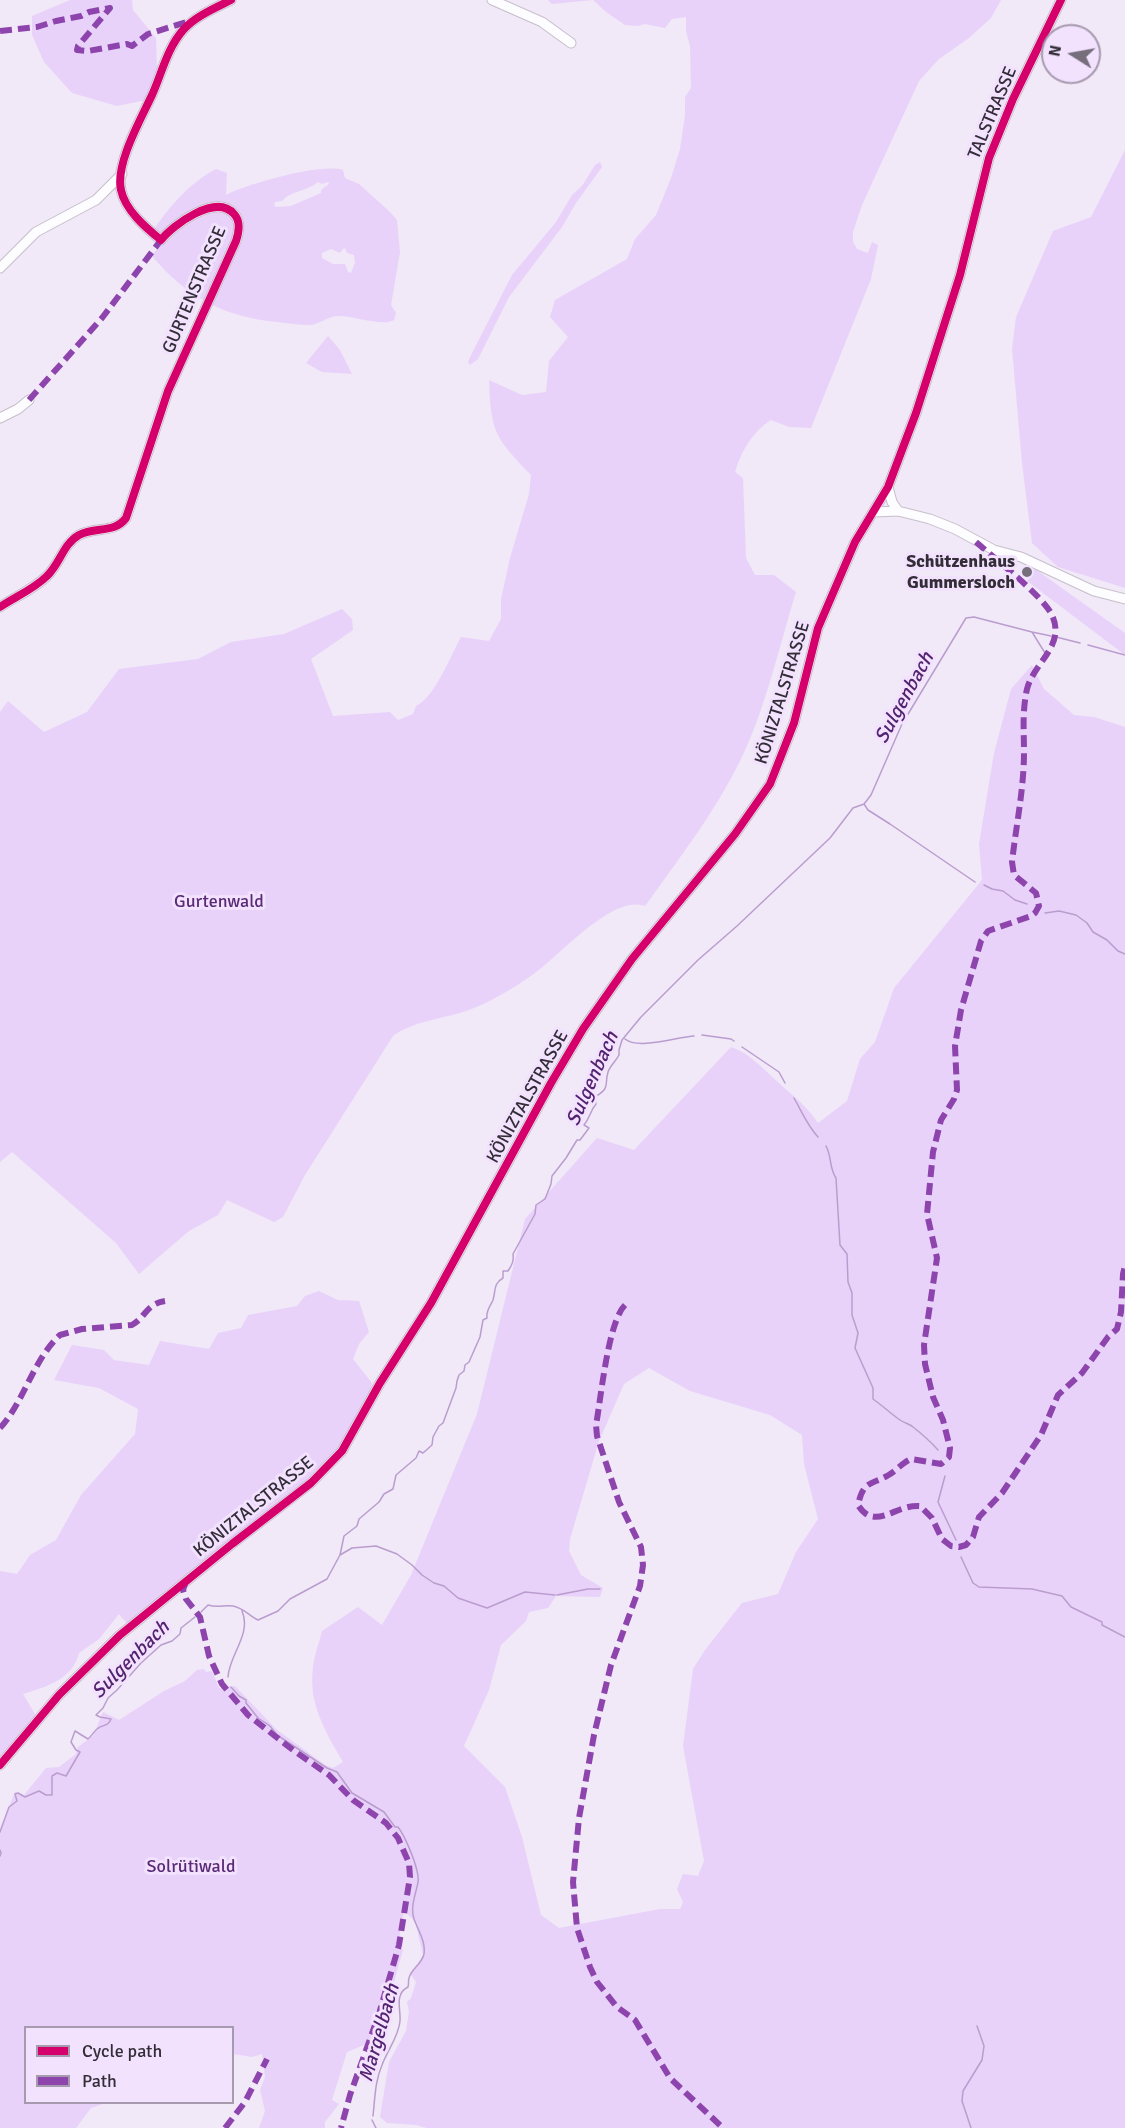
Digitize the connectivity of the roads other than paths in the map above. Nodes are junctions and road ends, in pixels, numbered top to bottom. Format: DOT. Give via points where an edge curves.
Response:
graph roads {
  1 [pos="231,0"];
  2 [pos="492,0"];
  3 [pos="1061,0"];
  4 [pos="572,43"];
  5 [pos="122,174"];
  6 [pos="968,242"];
  7 [pos="0,268"];
  8 [pos="29,400"];
  9 [pos="0,418"];
  10 [pos="888,487"];
  11 [pos="898,511"];
  12 [pos="874,512"];
  13 [pos="1125,599"];
  14 [pos="0,607"];
  15 [pos="0,1766"];
  1 -- 5 [label="street, GURTENSTRASSE" via="188,25 172,45 133,131"];
  2 -- 4 [label="street" via="534,18"];
  3 -- 6 [label="street, TALSTRASSE" via="997,137"];
  5 -- 7 [label="street" via="96,200 36,232"];
  5 -- 14 [label="street, GURTENSTRASSE" via="123,197 144,226 161,240 195,213 215,207 235,214 238,233 168,391 126,518 114,528 78,536 49,574"];
  6 -- 10 [label="street, KÖNIZTALSTRASSE" via="939,344"];
  8 -- 9 [label="street"];
  10 -- 11 [label="street"];
  10 -- 12 [label="street, KÖNIZTALSTRASSE"];
  11 -- 12 [label="street"];
  11 -- 13 [label="street" via="930,519 994,550 1021,557 1094,591"];
  12 -- 15 [label="street, KÖNIZTALSTRASSE" via="855,542 818,628 794,723 770,784 735,834 632,959 583,1029 431,1303 342,1451 311,1484 120,1635 59,1695"];
}
